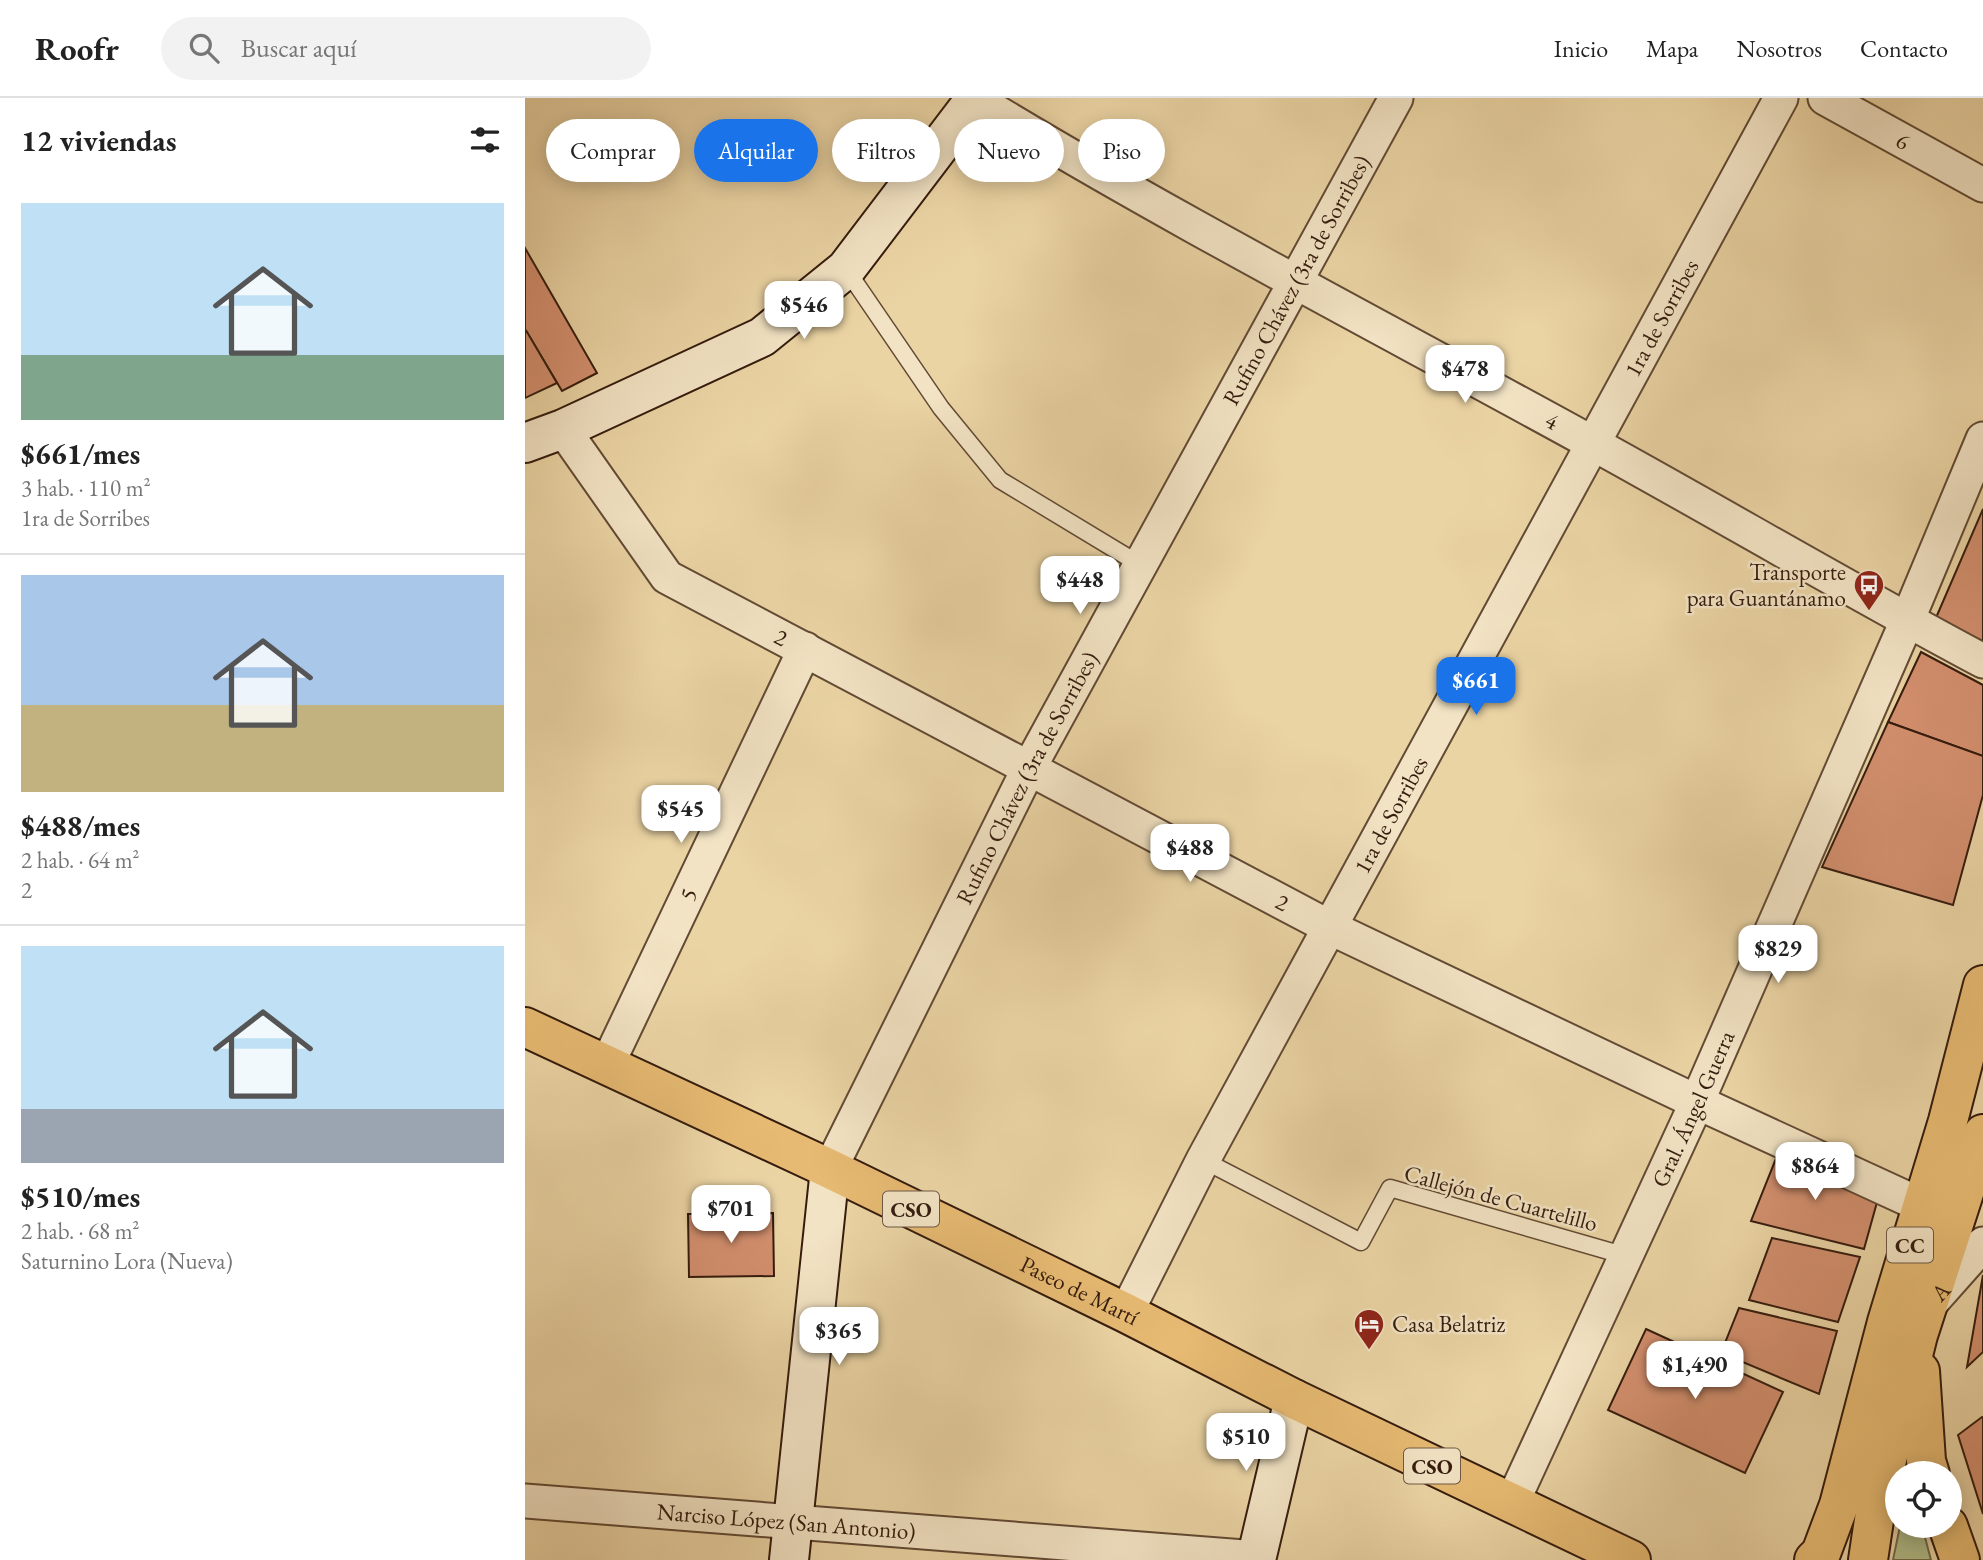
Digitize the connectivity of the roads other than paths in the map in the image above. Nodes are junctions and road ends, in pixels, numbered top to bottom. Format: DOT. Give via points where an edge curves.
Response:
graph roads {
  1 [pos="974,98"];
  2 [pos="1396,98"];
  3 [pos="1781,98"];
  4 [pos="1825,98"];
  5 [pos="1983,185"];
  6 [pos="846,270"];
  7 [pos="1295,283"];
  8 [pos="563,429"];
  9 [pos="1983,439"];
  10 [pos="525,443"];
  11 [pos="1593,443"];
  12 [pos="1139,564"];
  13 [pos="1907,621"];
  14 [pos="805,649"];
  15 [pos="1983,661"];
  16 [pos="1028,768"];
  17 [pos="1331,928"];
  18 [pos="1983,985"];
  19 [pos="525,1027"];
  20 [pos="607,1065"];
  21 [pos="1697,1102"];
  22 [pos="1982,1138"];
  23 [pos="1203,1160"];
  24 [pos="830,1169"];
  25 [pos="1921,1205"];
  26 [pos="1983,1244"];
  27 [pos="1626,1256"];
  28 [pos="1126,1313"];
  29 [pos="1923,1321"];
  30 [pos="1294,1399"];
  31 [pos="1926,1461"];
  32 [pos="525,1501"];
  33 [pos="1511,1505"];
  34 [pos="1839,1505"];
  35 [pos="792,1521"];
  36 [pos="1952,1538"];
  37 [pos="1576,1546"];
  38 [pos="1256,1559"];
  39 [pos="789,1560"];
  40 [pos="1631,1560"];
  41 [pos="1814,1560"];
  42 [pos="1831,1560"];
  43 [pos="1868,1560"];
  44 [pos="1960,1560"];
  1 -- 6 [label="main road"];
  1 -- 7 [label="street, 4"];
  2 -- 7 [label="street, Rufino Chávez (3ra de Sorribes)"];
  3 -- 11 [label="street, 1ra de Sorribes"];
  4 -- 5 [label="street, 6"];
  6 -- 8 [label="main road" via="762,337"];
  6 -- 12 [label="lane" via="941,408 1000,480"];
  7 -- 11 [label="street, 4"];
  7 -- 12 [label="street, Rufino Chávez (3ra de Sorribes)"];
  8 -- 10 [label="main road"];
  8 -- 14 [label="street, 2" via="667,577"];
  9 -- 13 [label="street, Gral. Ángel Guerra"];
  11 -- 13 [label="street, 4"];
  11 -- 17 [label="street, 1ra de Sorribes"];
  12 -- 16 [label="street, Rufino Chávez (3ra de Sorribes)"];
  13 -- 15 [label="street, 4"];
  13 -- 21 [label="street, Gral. Ángel Guerra"];
  14 -- 16 [label="street, 2"];
  14 -- 20 [label="street, 5"];
  16 -- 17 [label="street, 2"];
  16 -- 24 [label="street, Rufino Chávez (3ra de Sorribes)"];
  17 -- 21 [label="street, 2"];
  17 -- 23 [label="street, 1ra de Sorribes"];
  18 -- 25 [label="main road, CC"];
  19 -- 20 [label="main road, Paseo de Martí / CSO"];
  20 -- 24 [label="main road, Paseo de Martí / CSO"];
  21 -- 25 [label="street, 2"];
  21 -- 27 [label="street, Gral. Ángel Guerra"];
  22 -- 29 [label="main road, CC"];
  23 -- 27 [label="lane, Callejón de Cuartelillo" via="1361,1242 1390,1188"];
  23 -- 28 [label="street, 1ra de Sorribes"];
  24 -- 28 [label="main road, Paseo de Martí / CSO"];
  24 -- 35 [label="main road"];
  25 -- 34 [label="main road, CC"];
  26 -- 29 [label="street, A"];
  27 -- 33 [label="street, Gral. Ángel Guerra"];
  28 -- 30 [label="main road, Paseo de Martí / CSO"];
  29 -- 31 [label="main road"];
  29 -- 43 [label="main road, CC" via="1877,1500"];
  30 -- 33 [label="main road, Paseo de Martí / CSO"];
  30 -- 38 [label="main road"];
  32 -- 35 [label="street, Narciso López (San Antonio)"];
  33 -- 37 [label="main road, Paseo de Martí / CSO"];
  34 -- 41 [label="main road"];
  34 -- 42 [label="main road, CC"];
  35 -- 38 [label="street, Narciso López (San Antonio)"];
  35 -- 39 [label="main road"];
  36 -- 44 [label="main road"];
  37 -- 40 [label="main road, Paseo de Martí / CSO"];
}
